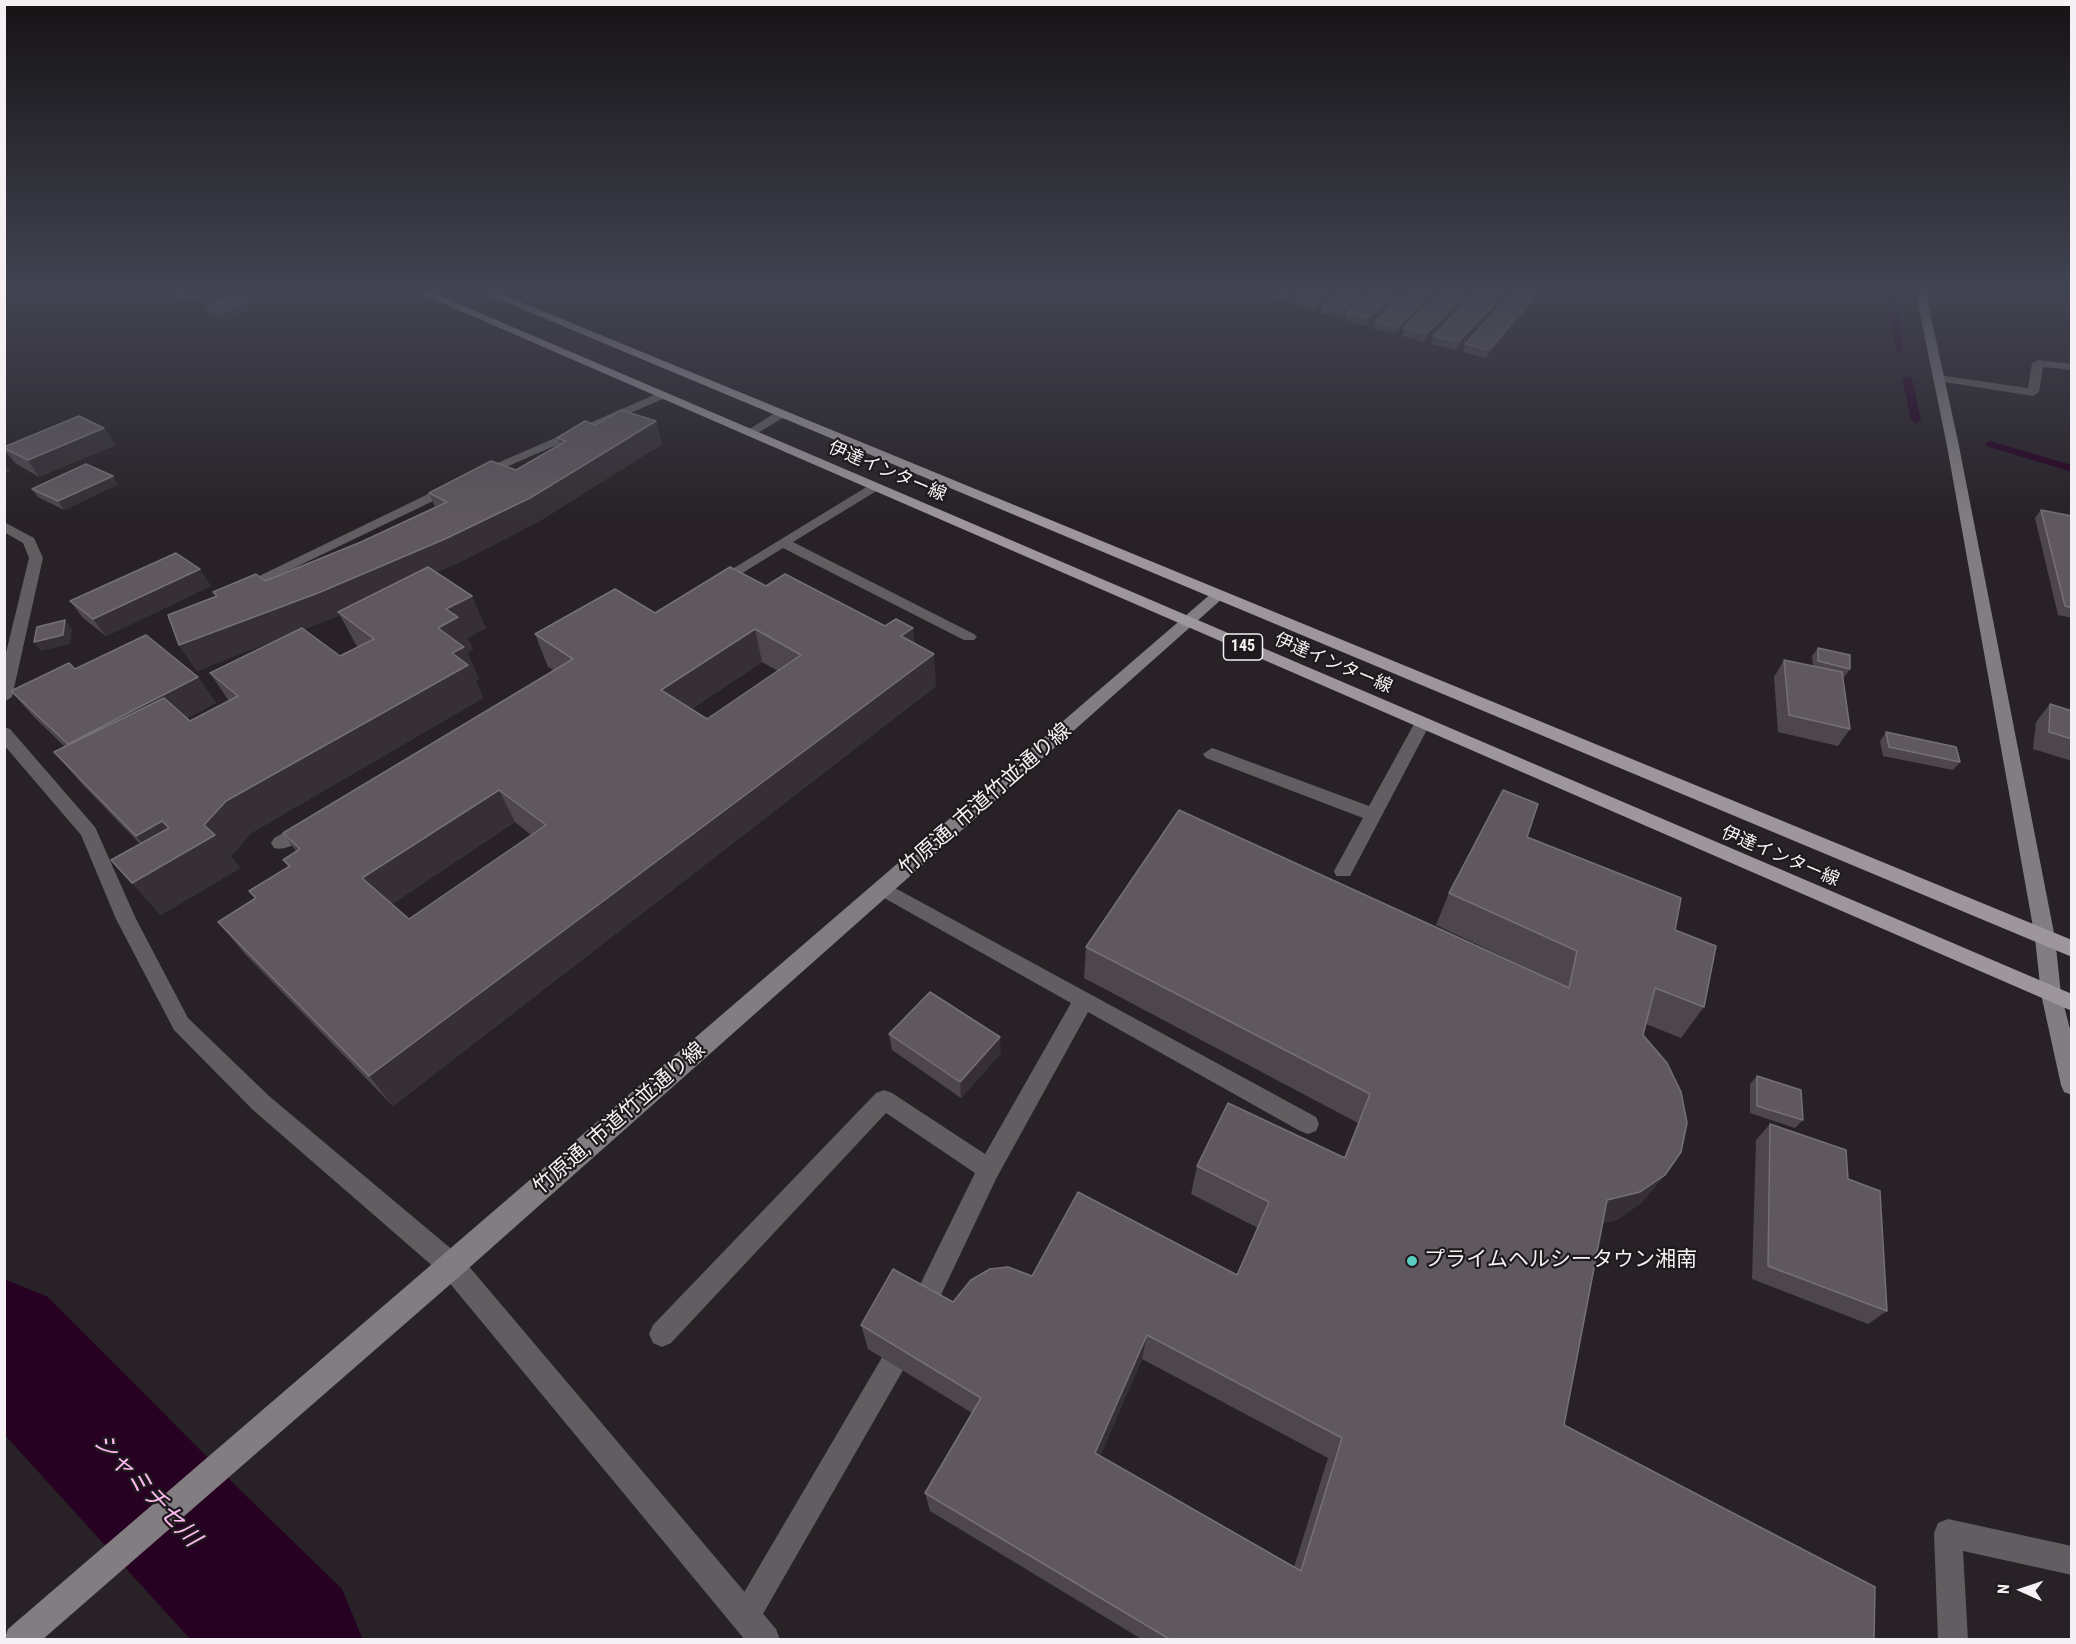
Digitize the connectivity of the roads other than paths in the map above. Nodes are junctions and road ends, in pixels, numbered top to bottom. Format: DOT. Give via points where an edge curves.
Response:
graph roads {
  1 [pos="591,366"];
  2 [pos="664,366"];
  3 [pos="1936,366"];
  4 [pos="2038,366"];
  5 [pos="1938,378"];
  6 [pos="661,396"];
  7 [pos="780,414"];
  8 [pos="749,433"];
  9 [pos="873,488"];
  10 [pos="4,526"];
  11 [pos="784,543"];
  12 [pos="260,579"];
  13 [pos="707,589"];
  14 [pos="1218,596"];
  15 [pos="1189,624"];
  16 [pos="969,637"];
  17 [pos="4,697"];
  18 [pos="1422,724"];
  19 [pos="4,733"];
  20 [pos="1212,754"];
  21 [pos="1374,815"];
  22 [pos="320,819"];
  23 [pos="280,843"];
  24 [pos="1343,871"];
  25 [pos="884,889"];
  26 [pos="2045,938"];
  27 [pos="2072,949"];
  28 [pos="2051,994"];
  29 [pos="1084,1000"];
  30 [pos="2072,1003"];
  31 [pos="2072,1085"];
  32 [pos="1308,1124"];
  33 [pos="989,1169"];
  34 [pos="452,1266"];
  35 [pos="921,1308"];
  36 [pos="662,1334"];
  37 [pos="893,1363"];
  38 [pos="2072,1561"];
  39 [pos="746,1616"];
  40 [pos="18,1640"];
  41 [pos="765,1640"];
  42 [pos="1953,1640"];
  1 -- 6 [label="main road, 伊達インター線 / 145"];
  2 -- 7 [label="main road, 伊達インター線 / 145"];
  3 -- 5 [label="street"];
  4 -- 5 [label="street" via="2033,392"];
  5 -- 26 [label="street"];
  6 -- 8 [label="main road, 伊達インター線 / 145"];
  6 -- 12 [label="street" via="465,480"];
  7 -- 8 [label="street"];
  7 -- 14 [label="main road, 伊達インター線 / 145"];
  8 -- 9 [label="main road, 伊達インター線 / 145"];
  9 -- 11 [label="street"];
  9 -- 15 [label="main road, 伊達インター線 / 145"];
  10 -- 17 [label="street" via="29,541 36,558"];
  11 -- 13 [label="street"];
  11 -- 16 [label="street"];
  14 -- 15 [label="street, 竹原通, 市道竹並通り線"];
  14 -- 26 [label="main road, 伊達インター線 / 145"];
  15 -- 18 [label="main road, 伊達インター線 / 145"];
  15 -- 25 [label="street, 竹原通, 市道竹並通り線"];
  18 -- 21 [label="street"];
  18 -- 28 [label="main road, 伊達インター線 / 145"];
  19 -- 34 [label="street" via="89,832 126,919 181,1024 261,1103"];
  20 -- 21 [label="street"];
  21 -- 24 [label="street"];
  22 -- 23 [label="street"];
  25 -- 29 [label="street"];
  25 -- 34 [label="street, 竹原通, 市道竹並通り線"];
  26 -- 27 [label="main road, 伊達インター線 / 145"];
  26 -- 28 [label="street"];
  28 -- 30 [label="main road, 伊達インター線 / 145"];
  28 -- 31 [label="street"];
  29 -- 32 [label="street"];
  29 -- 33 [label="street"];
  33 -- 35 [label="street"];
  33 -- 36 [label="street" via="884,1100"];
  34 -- 39 [label="street"];
  34 -- 40 [label="street, 竹原通, 市道竹並通り線"];
  37 -- 39 [label="street"];
  38 -- 42 [label="street" via="1948,1533"];
  39 -- 41 [label="street"];
}
